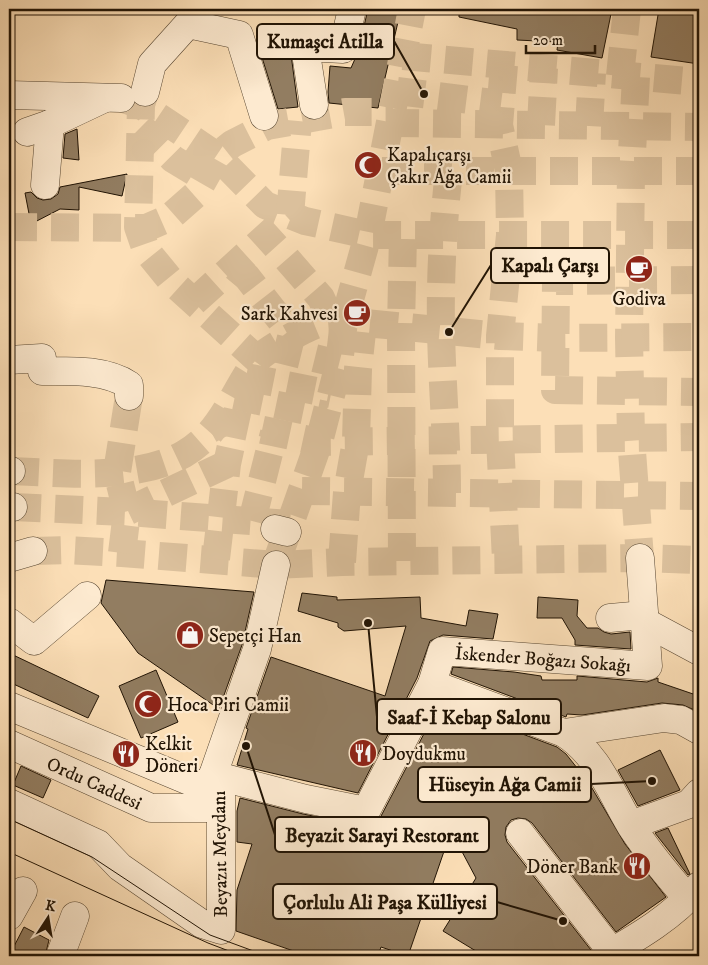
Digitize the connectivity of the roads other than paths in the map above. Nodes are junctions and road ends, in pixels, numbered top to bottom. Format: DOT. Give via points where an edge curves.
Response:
graph roads {
  1 [pos="352,9"];
  2 [pos="9,95"];
  3 [pos="125,95"];
  4 [pos="314,105"];
  5 [pos="264,116"];
  6 [pos="45,185"];
  7 [pos="9,360"];
  8 [pos="128,396"];
  9 [pos="640,558"];
  10 [pos="276,565"];
  11 [pos="86,596"];
  12 [pos="610,618"];
  13 [pos="644,618"];
  14 [pos="9,622"];
  15 [pos="699,651"];
  16 [pos="432,684"];
  17 [pos="9,706"];
  18 [pos="699,730"];
  19 [pos="564,733"];
  20 [pos="9,744"];
  21 [pos="213,789"];
  22 [pos="699,793"];
  23 [pos="9,802"];
  24 [pos="631,825"];
  25 [pos="520,833"];
  26 [pos="23,892"];
  27 [pos="694,892"];
  28 [pos="9,916"];
  29 [pos="75,916"];
  30 [pos="609,954"];
  31 [pos="60,956"];
  1 -- 4 [label="street" via="343,48 305,48"];
  2 -- 3 [label="street"];
  3 -- 5 [label="street" via="188,24 239,35"];
  3 -- 6 [label="street" via="38,128"];
  7 -- 8 [label="street" via="42,358 42,371 80,371 121,380 129,385"];
  9 -- 13 [label="street"];
  10 -- 21 [label="street" via="257,649"];
  11 -- 14 [label="street" via="34,641"];
  12 -- 13 [label="street"];
  13 -- 15 [label="street"];
  13 -- 16 [label="street, İskender Boğazı Sokağı" via="648,666 442,651"];
  16 -- 19 [label="street"];
  16 -- 21 [label="street, İskender Boğazı Sokağı" via="366,811 306,799"];
  17 -- 21 [label="street, Beyazıt Meydanı"];
  18 -- 19 [label="street" via="681,720 664,718"];
  19 -- 24 [label="street" via="578,742 609,784"];
  20 -- 21 [label="street, Ordu Caddesi" via="151,808"];
  21 -- 23 [label="street, Beyazıt Meydanı" via="221,782 221,930 202,924 120,867 98,844"];
  22 -- 24 [label="street" via="689,804"];
  24 -- 27 [label="street"];
  25 -- 30 [label="street"];
  26 -- 28 [label="street"];
  27 -- 30 [label="street" via="654,926"];
  29 -- 31 [label="street"];
}
